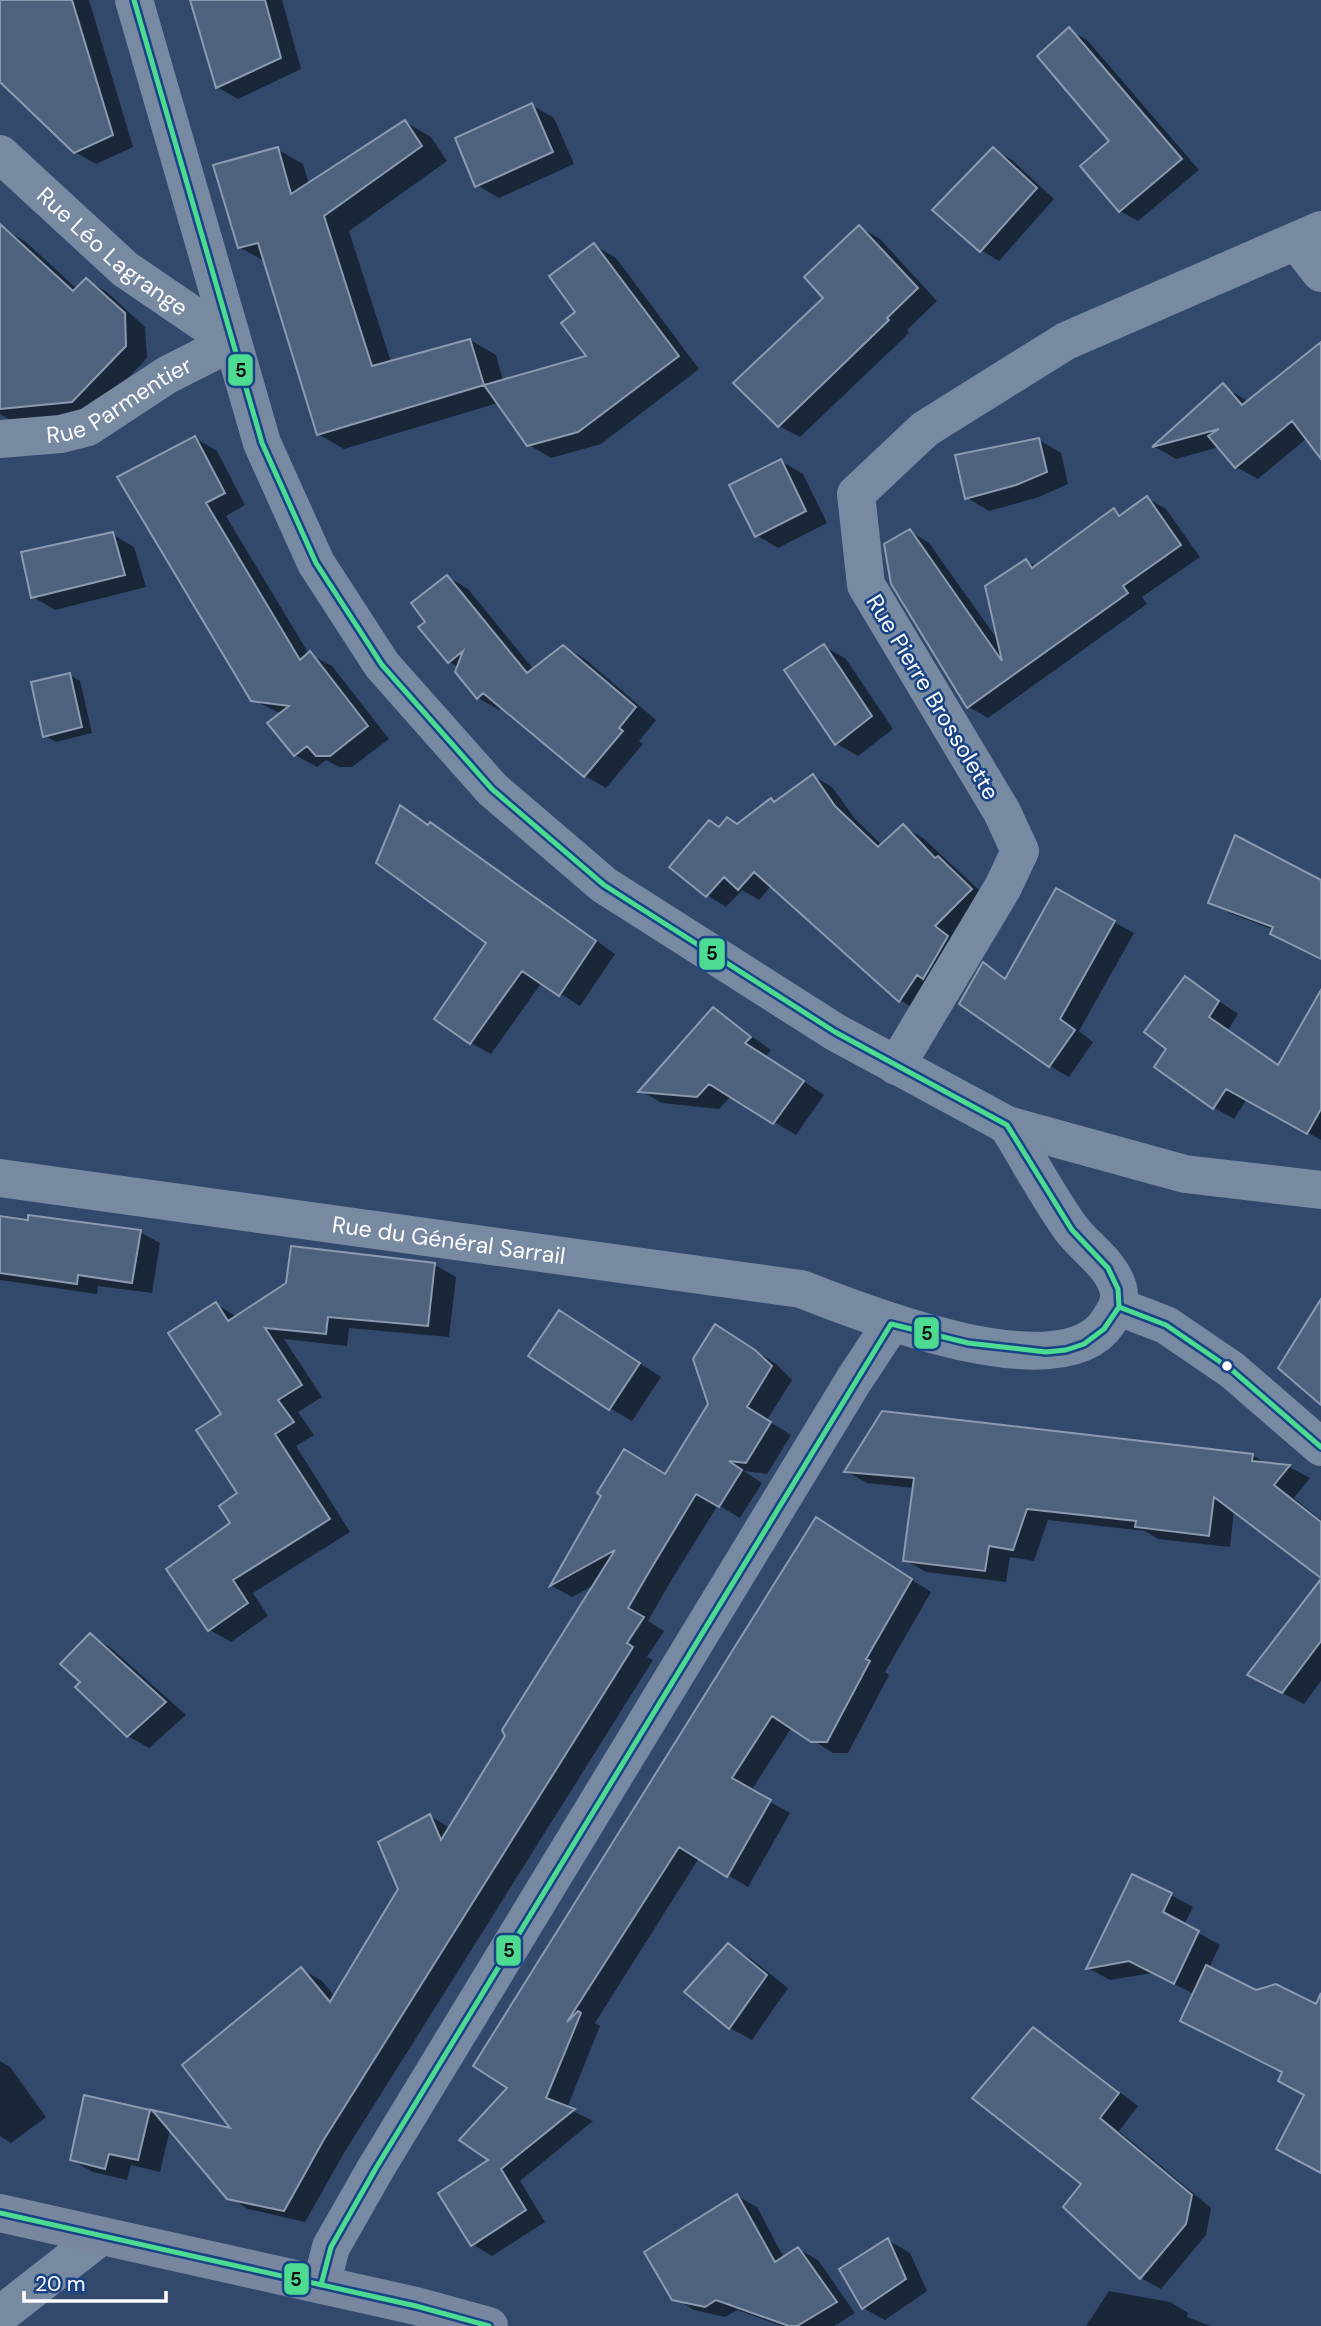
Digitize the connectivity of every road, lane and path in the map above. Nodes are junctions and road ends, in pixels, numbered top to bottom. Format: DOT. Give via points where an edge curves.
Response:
graph roads {
  1 [pos="134,0"];
  2 [pos="0,153"];
  3 [pos="1308,235"];
  4 [pos="1321,274"];
  5 [pos="232,342"];
  6 [pos="0,439"];
  7 [pos="896,1066"];
  8 [pos="1007,1125"];
  9 [pos="0,1178"];
  10 [pos="1321,1190"];
  11 [pos="1119,1307"];
  12 [pos="891,1324"];
  13 [pos="1321,1447"];
  14 [pos="0,2213"];
  15 [pos="101,2236"];
  16 [pos="321,2285"];
  17 [pos="0,2315"];
  18 [pos="417,2316"];
  19 [pos="489,2326"];
  1 -- 5 [label="street"];
  2 -- 5 [label="street, Rue Léo Lagrange" via="125,269"];
  3 -- 4 [label="street"];
  3 -- 7 [label="street, Rue Pierre Brossolette" via="1066,341 925,429 856,494 866,585 1002,812 1020,851"];
  5 -- 6 [label="street, Rue Parmentier" via="167,374 88,427"];
  5 -- 7 [label="street" via="262,443 316,563 382,665 492,789 604,885"];
  7 -- 8 [label="street"];
  8 -- 10 [label="street" via="1185,1174"];
  8 -- 11 [label="street" via="1072,1230 1108,1268 1118,1289"];
  9 -- 12 [label="street, Rue du Général Sarrail" via="801,1289"];
  11 -- 12 [label="street, Rue du Général Sarrail" via="1104,1329 1084,1344 1046,1352 968,1343"];
  11 -- 13 [label="street" via="1166,1325 1232,1370"];
  12 -- 16 [label="street" via="376,2168 331,2247"];
  14 -- 15 [label="main road"];
  15 -- 16 [label="main road"];
  15 -- 17 [label="street"];
  16 -- 18 [label="main road"];
  18 -- 19 [label="main road"];
}
